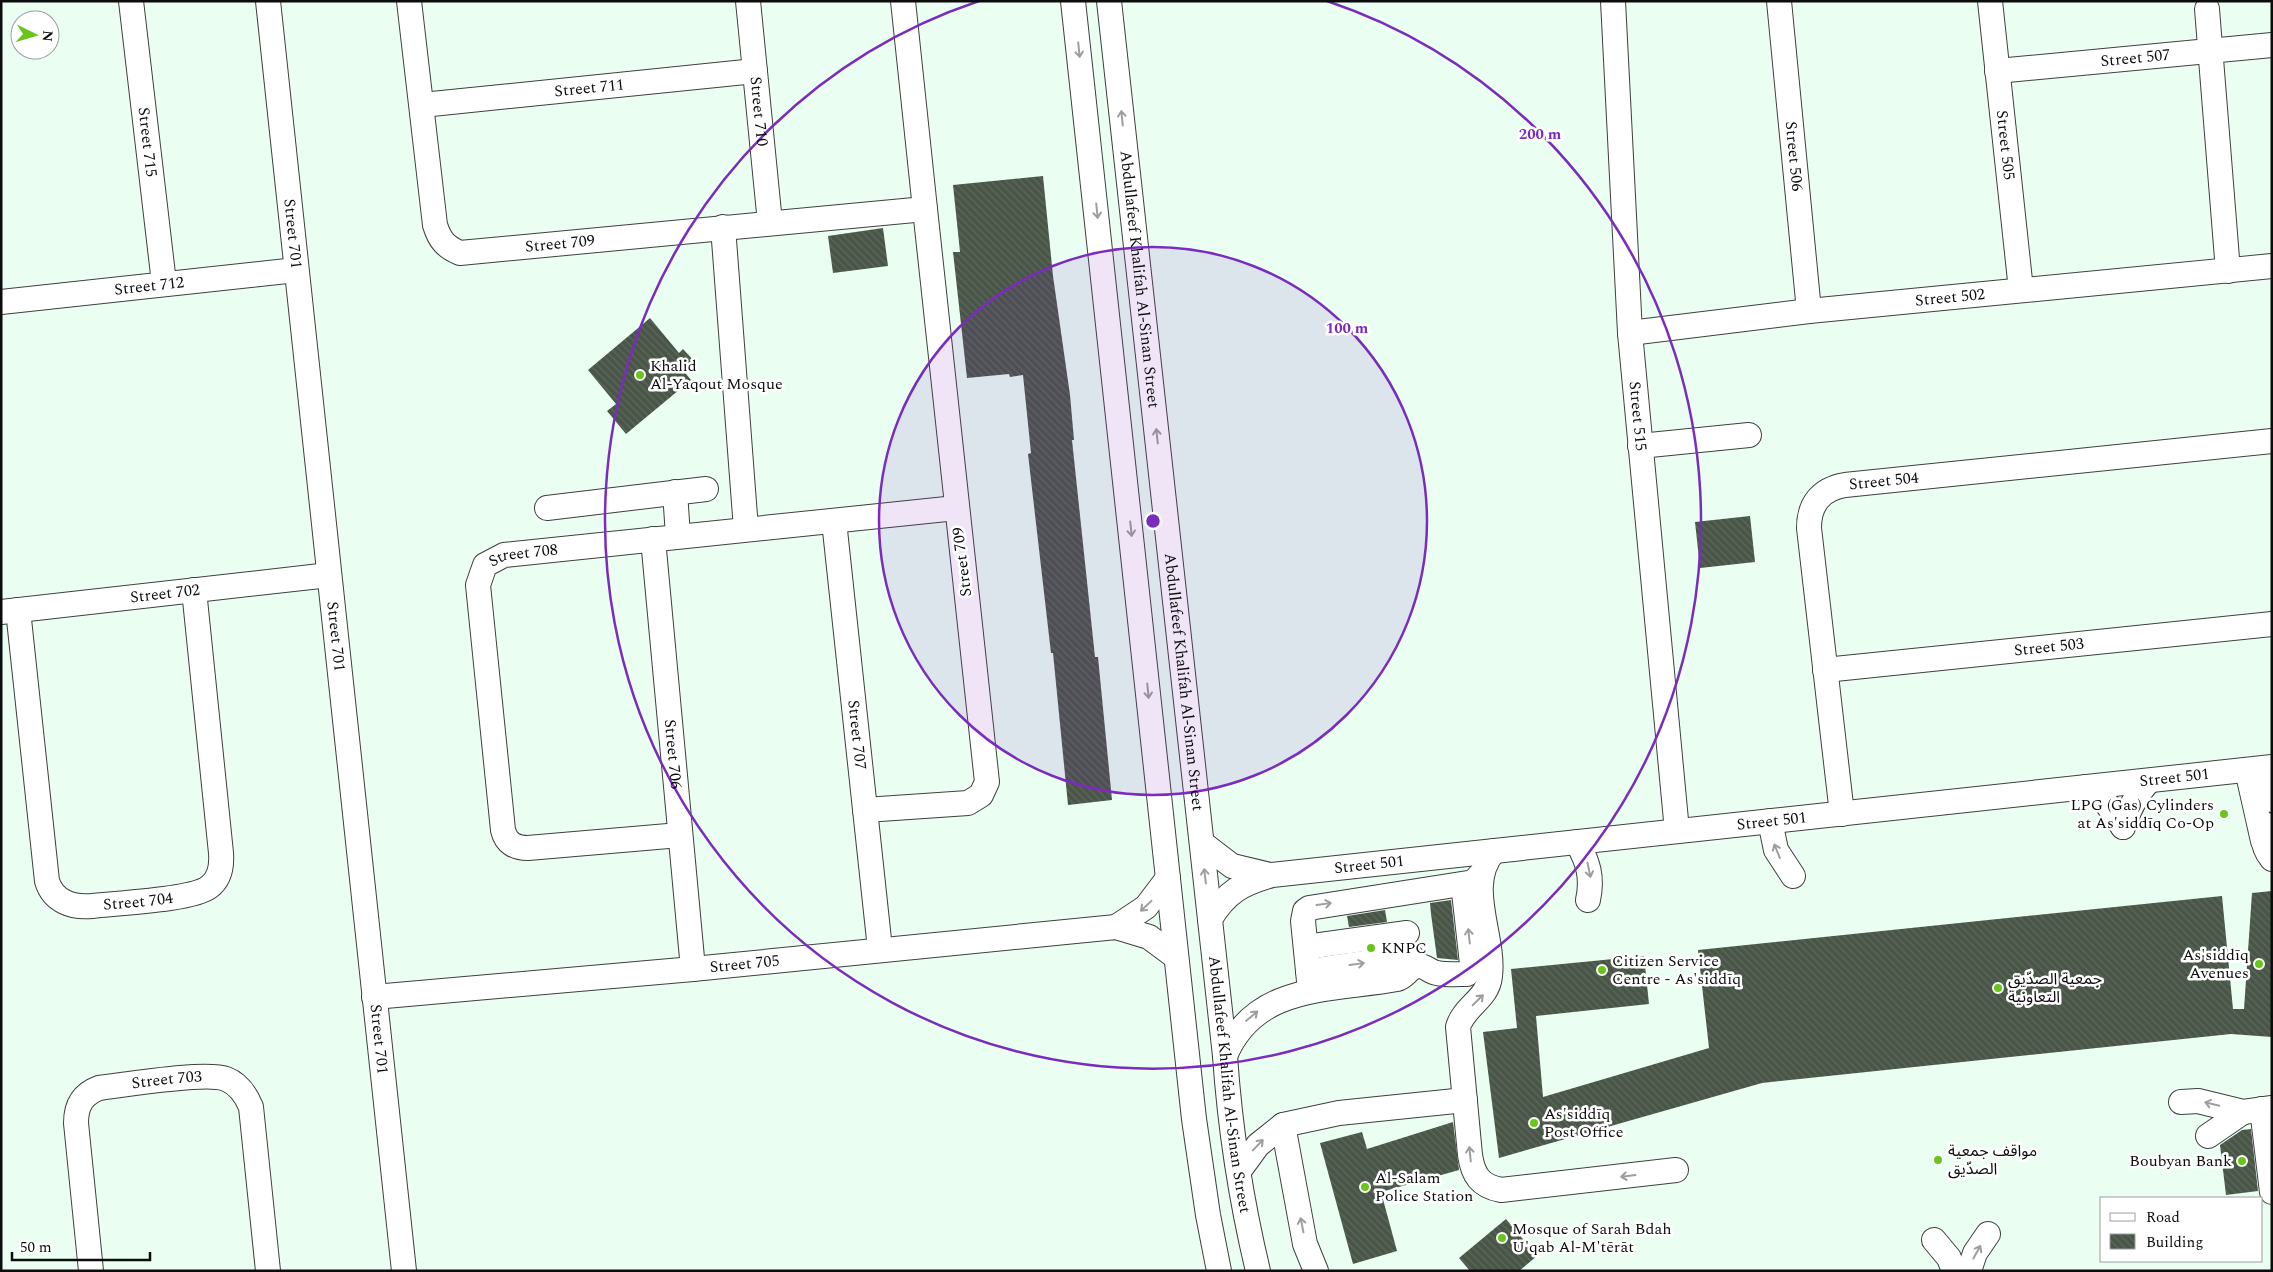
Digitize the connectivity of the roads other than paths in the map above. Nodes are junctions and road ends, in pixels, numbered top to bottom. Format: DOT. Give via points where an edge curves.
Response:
graph roads {
  1 [pos="131,1"];
  2 [pos="268,1"];
  3 [pos="409,1"];
  4 [pos="748,1"];
  5 [pos="903,1"];
  6 [pos="1074,1"];
  7 [pos="1109,1"];
  8 [pos="1613,1"];
  9 [pos="1779,1"];
  10 [pos="1990,1"];
  11 [pos="2207,9"];
  12 [pos="2272,45"];
  13 [pos="2209,51"];
  14 [pos="754,71"];
  15 [pos="1997,72"];
  16 [pos="422,105"];
  17 [pos="925,210"];
  18 [pos="770,223"];
  19 [pos="723,227"];
  20 [pos="2272,266"];
  21 [pos="296,270"];
  22 [pos="2228,271"];
  23 [pos="164,283"];
  24 [pos="2020,290"];
  25 [pos="1,302"];
  26 [pos="1810,311"];
  27 [pos="1110,321"];
  28 [pos="1630,333"];
  29 [pos="1749,435"];
  30 [pos="2272,441"];
  31 [pos="1640,446"];
  32 [pos="1161,473"];
  33 [pos="706,489"];
  34 [pos="675,492"];
  35 [pos="1164,498"];
  36 [pos="1128,500"];
  37 [pos="548,508"];
  38 [pos="956,508"];
  39 [pos="834,521"];
  40 [pos="746,529"];
  41 [pos="678,536"];
  42 [pos="653,539"];
  43 [pos="329,575"];
  44 [pos="194,590"];
  45 [pos="10,611"];
  46 [pos="2272,624"];
  47 [pos="1825,670"];
  48 [pos="2262,768"];
  49 [pos="2149,780"];
  50 [pos="2086,787"];
  51 [pos="2272,800"];
  52 [pos="865,810"];
  53 [pos="1842,814"];
  54 [pos="1770,821"];
  55 [pos="1677,831"];
  56 [pos="680,835"];
  57 [pos="2269,840"];
  58 [pos="1577,842"];
  59 [pos="1202,844"];
  60 [pos="1494,851"];
  61 [pos="1272,875"];
  62 [pos="1792,876"];
  63 [pos="1478,877"];
  64 [pos="1168,878"];
  65 [pos="1588,900"];
  66 [pos="1210,919"];
  67 [pos="1116,926"];
  68 [pos="1407,932"];
  69 [pos="1306,947"];
  70 [pos="880,949"];
  71 [pos="1411,956"];
  72 [pos="1176,957"];
  73 [pos="693,969"];
  74 [pos="1309,981"];
  75 [pos="374,997"];
  76 [pos="1225,1056"];
  77 [pos="1465,1100"];
  78 [pos="2181,1102"];
  79 [pos="2259,1110"];
  80 [pos="1283,1125"];
  81 [pos="2208,1136"];
  82 [pos="1676,1170"];
  83 [pos="1239,1171"];
  84 [pos="2272,1192"];
  85 [pos="1988,1234"];
  86 [pos="1934,1240"];
  87 [pos="91,1271"];
  88 [pos="268,1271"];
  89 [pos="404,1271"];
  90 [pos="1219,1271"];
  91 [pos="1258,1271"];
  92 [pos="1316,1271"];
  93 [pos="1954,1271"];
  94 [pos="1969,1271"];
  1 -- 23 [label="street, Street 715"];
  2 -- 21 [label="street, Street 701"];
  3 -- 16 [label="street, Street 709"];
  4 -- 14 [label="street, Street 710"];
  5 -- 17 [label="street, Street 709"];
  6 -- 27 [label="street, one-way"];
  32 -- 7 [label="street, Abdullafeef Khalifah Al-Sinan Street, one-way"];
  8 -- 28 [label="street, Street 515"];
  9 -- 26 [label="street, Street 506"];
  10 -- 15 [label="street, Street 505"];
  11 -- 13 [label="street"];
  12 -- 13 [label="street, Street 507"];
  13 -- 15 [label="street, Street 507"];
  13 -- 22 [label="street"];
  14 -- 16 [label="street, Street 711"];
  14 -- 18 [label="street, Street 710"];
  15 -- 24 [label="street, Street 505"];
  16 -- 19 [label="street, Street 709" via="435,225 439,238 448,248 460,253"];
  17 -- 18 [label="street, Street 709"];
  17 -- 38 [label="street, Street 709"];
  18 -- 19 [label="street, Street 709"];
  19 -- 40 [label="street"];
  20 -- 22 [label="street, Street 502"];
  21 -- 23 [label="street, Street 712"];
  21 -- 43 [label="street, Street 701"];
  22 -- 24 [label="street, Street 502"];
  23 -- 25 [label="street, Street 712"];
  24 -- 26 [label="street, Street 502"];
  26 -- 28 [label="street, Street 502"];
  27 -- 32 [label="street" via="1126,366 1136,461 1143,470"];
  27 -- 36 [label="street"];
  28 -- 31 [label="street, Street 515"];
  29 -- 31 [label="street"];
  30 -- 47 [label="street, Street 504" via="1845,485 1825,492 1812,507 1809,517"];
  31 -- 55 [label="street, Street 515"];
  32 -- 35 [label="street, Abdullafeef Khalifah Al-Sinan Street"];
  33 -- 34 [label="street"];
  34 -- 37 [label="street"];
  34 -- 41 [label="street"];
  35 -- 36 [label="street" via="1145,494"];
  35 -- 59 [label="street, Abdullafeef Khalifah Al-Sinan Street"];
  36 -- 64 [label="street, one-way"];
  38 -- 39 [label="street, Street 708"];
  38 -- 52 [label="street, Street 709" via="987,775 985,789 975,800 968,802"];
  39 -- 40 [label="street, Street 708"];
  39 -- 52 [label="street, Street 707"];
  40 -- 41 [label="street, Street 708"];
  41 -- 42 [label="street, Street 708"];
  42 -- 56 [label="street, Street 706"];
  42 -- 56 [label="street, Street 708" via="497,557 481,571 478,592 503,830 507,841 517,847 528,848"];
  43 -- 44 [label="street, Street 702"];
  43 -- 75 [label="street, Street 701"];
  44 -- 45 [label="street, Street 702"];
  44 -- 45 [label="street, Street 704" via="221,868 215,882 196,894 92,906 66,903 53,894 47,880"];
  46 -- 47 [label="street, Street 503"];
  47 -- 53 [label="street, Street 504"];
  48 -- 49 [label="street, Street 501"];
  48 -- 51 [label="street"];
  48 -- 57 [label="street"];
  49 -- 50 [label="street, Street 501"];
  49 -- 50 [label="street" via="2133,801 2123,827 2107,804"];
  50 -- 53 [label="street, Street 501"];
  52 -- 70 [label="street, Street 707"];
  53 -- 54 [label="street, Street 501"];
  54 -- 55 [label="street, Street 501"];
  62 -- 54 [label="street, one-way" via="1776,850"];
  55 -- 58 [label="street, Street 501"];
  56 -- 73 [label="street, Street 706"];
  58 -- 60 [label="street, Street 501"];
  58 -- 65 [label="street, one-way" via="1589,865"];
  59 -- 61 [label="street, Street 501" via="1232,866"];
  66 -- 59 [label="street, Abdullafeef Khalifah Al-Sinan Street, one-way"];
  60 -- 61 [label="street, Street 501"];
  60 -- 63 [label="street"];
  61 -- 66 [label="street, Street 501" via="1245,883 1230,893"];
  69 -- 63 [label="street, one-way" via="1303,916 1314,906"];
  74 -- 63 [label="street, one-way" via="1399,979 1413,967 1420,966 1438,974 1468,974 1472,964 1464,892"];
  77 -- 63 [label="street, one-way" via="1458,1027 1463,1015 1485,992 1491,974"];
  64 -- 67 [label="street, Street 705, one-way" via="1146,907"];
  64 -- 72 [label="street"];
  66 -- 76 [label="street, Abdullafeef Khalifah Al-Sinan Street"];
  67 -- 70 [label="street, Street 705"];
  67 -- 72 [label="street, Street 705" via="1149,937"];
  68 -- 69 [label="street"];
  69 -- 74 [label="street"];
  70 -- 73 [label="street, Street 705"];
  74 -- 71 [label="street, one-way"];
  72 -- 90 [label="street" via="1200,1167"];
  73 -- 75 [label="street, Street 705"];
  76 -- 74 [label="street, one-way" via="1238,1032 1257,1012"];
  75 -- 89 [label="street, Street 701"];
  76 -- 83 [label="street, Abdullafeef Khalifah Al-Sinan Street"];
  77 -- 80 [label="street" via="1339,1113"];
  82 -- 77 [label="street, one-way" via="1511,1190 1490,1188 1482,1183 1472,1166"];
  79 -- 78 [label="street, one-way" via="2198,1101"];
  79 -- 81 [label="street"];
  79 -- 84 [label="street"];
  83 -- 80 [label="street, one-way" via="1258,1145"];
  92 -- 80 [label="street, one-way" via="1306,1244"];
  83 -- 91 [label="street, Abdullafeef Khalifah Al-Sinan Street"];
  94 -- 85 [label="street, one-way" via="1975,1253"];
  86 -- 93 [label="street" via="1949,1258"];
  87 -- 88 [label="street, Street 703" via="76,1123 80,1102 99,1088 206,1076 234,1083 248,1098 251,1107"];
}
